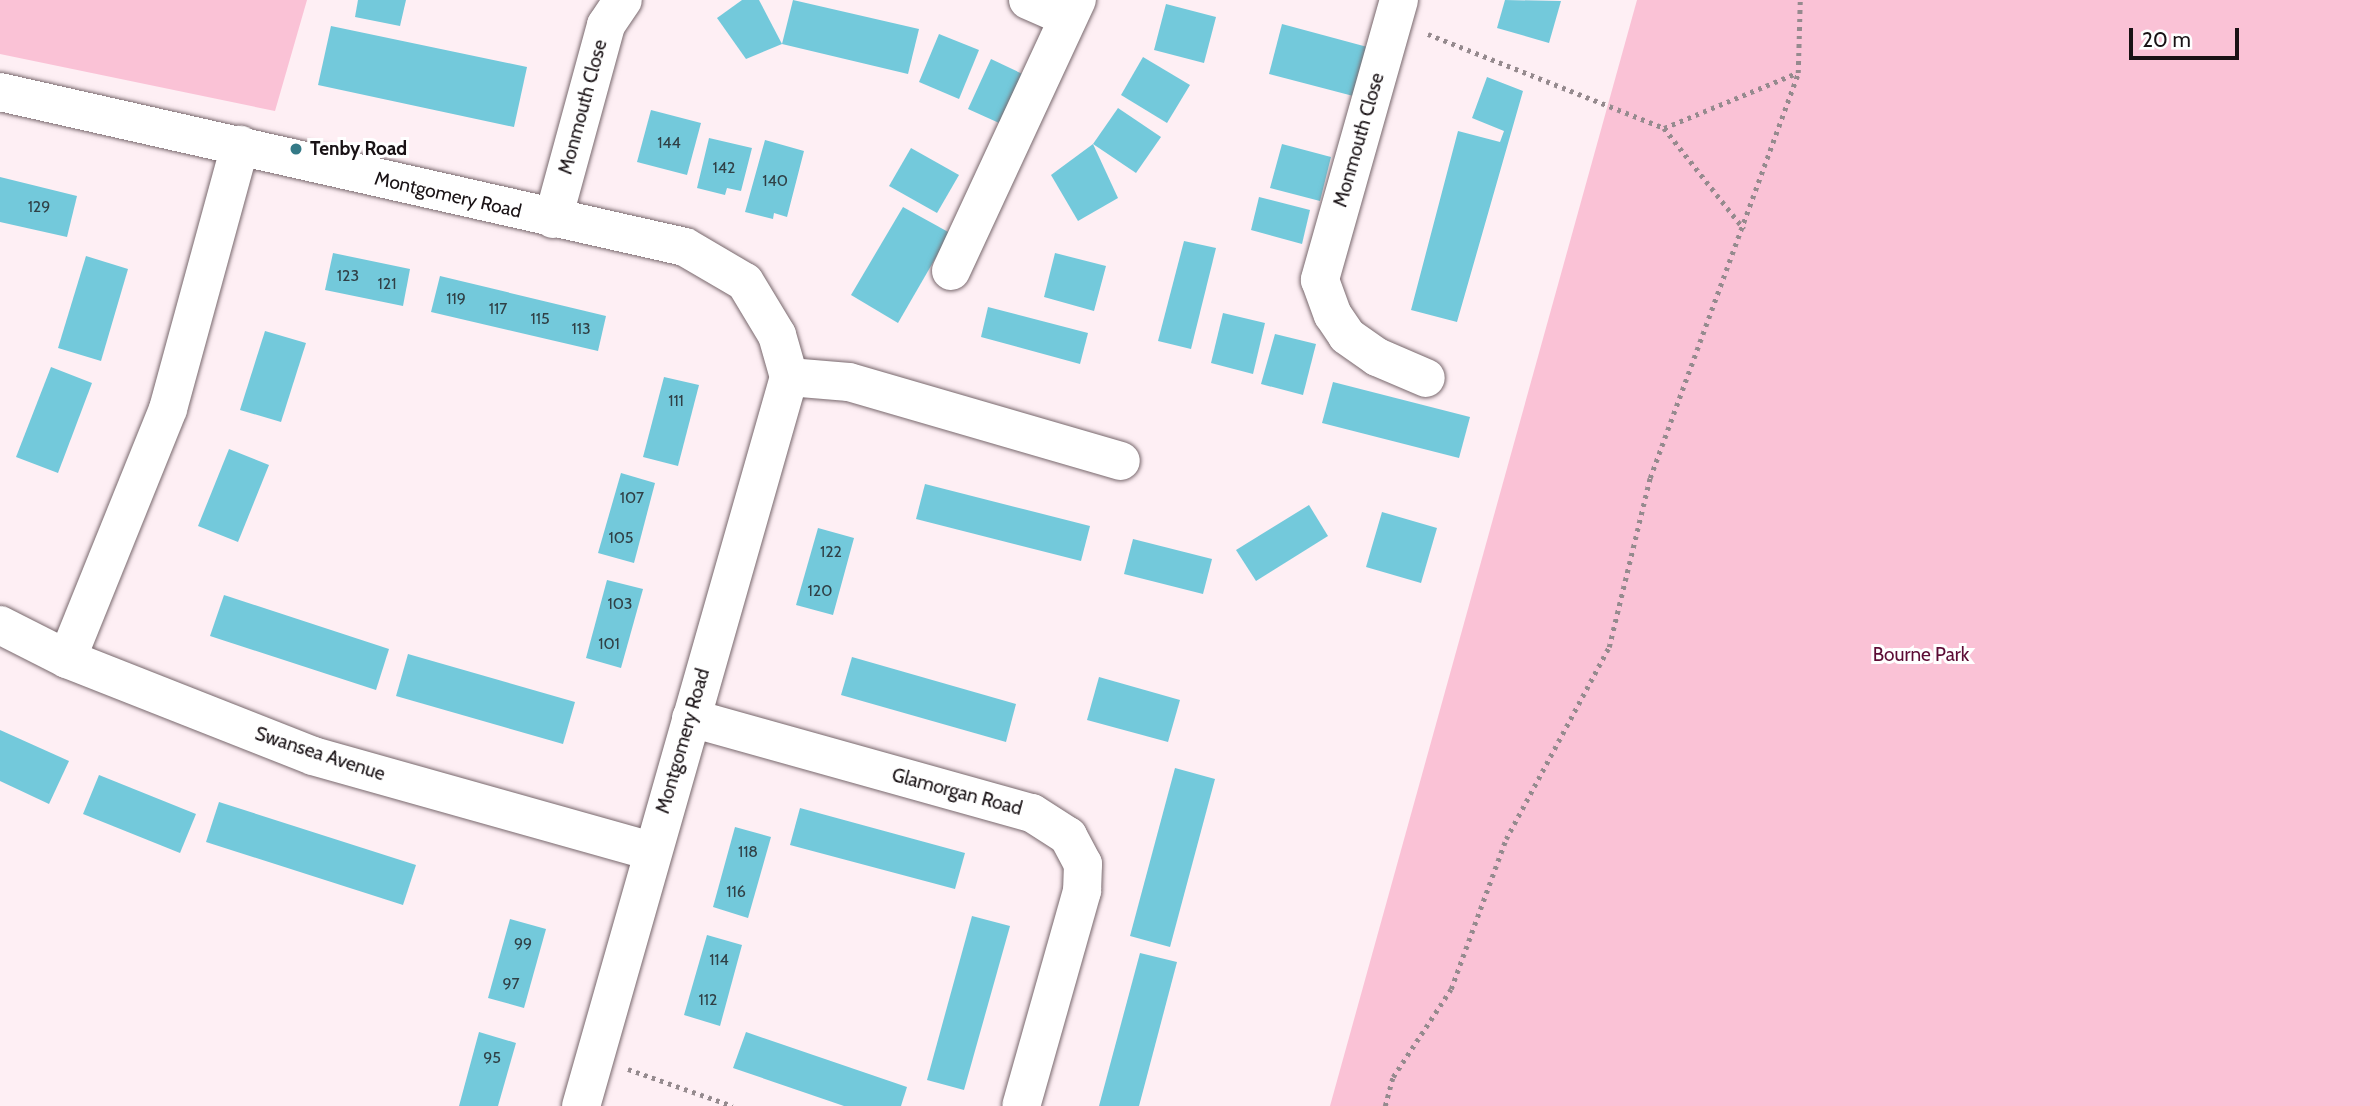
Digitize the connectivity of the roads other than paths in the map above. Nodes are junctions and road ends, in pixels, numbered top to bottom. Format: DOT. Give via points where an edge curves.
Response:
graph roads {
  1 [pos="623,0"];
  2 [pos="1027,0"];
  3 [pos="1072,9"];
  4 [pos="1396,10"];
  5 [pos="0,92"];
  6 [pos="240,145"];
  7 [pos="553,219"];
  8 [pos="951,271"];
  9 [pos="789,377"];
  10 [pos="1426,378"];
  11 [pos="1121,461"];
  12 [pos="0,625"];
  13 [pos="67,659"];
  14 [pos="691,718"];
  15 [pos="651,850"];
  16 [pos="581,1106"];
  17 [pos="1021,1106"];
  1 -- 7 [label="street, Monmouth Close" via="606,24"];
  2 -- 3 [label="street"];
  3 -- 8 [label="street"];
  4 -- 10 [label="street, Monmouth Close" via="1320,280 1347,336 1377,357"];
  5 -- 6 [label="street, Montgomery Road"];
  6 -- 7 [label="street, Montgomery Road"];
  6 -- 13 [label="street" via="168,409"];
  7 -- 9 [label="street, Montgomery Road" via="685,247 745,282 777,335"];
  9 -- 11 [label="street" via="849,382"];
  9 -- 14 [label="street, Montgomery Road"];
  12 -- 13 [label="street, Swansea Avenue"];
  13 -- 15 [label="street, Swansea Avenue" via="313,756"];
  14 -- 15 [label="street, Montgomery Road"];
  14 -- 17 [label="street, Glamorgan Road" via="1032,813 1068,836 1083,864 1082,891"];
  15 -- 16 [label="street, Montgomery Road"];
}
